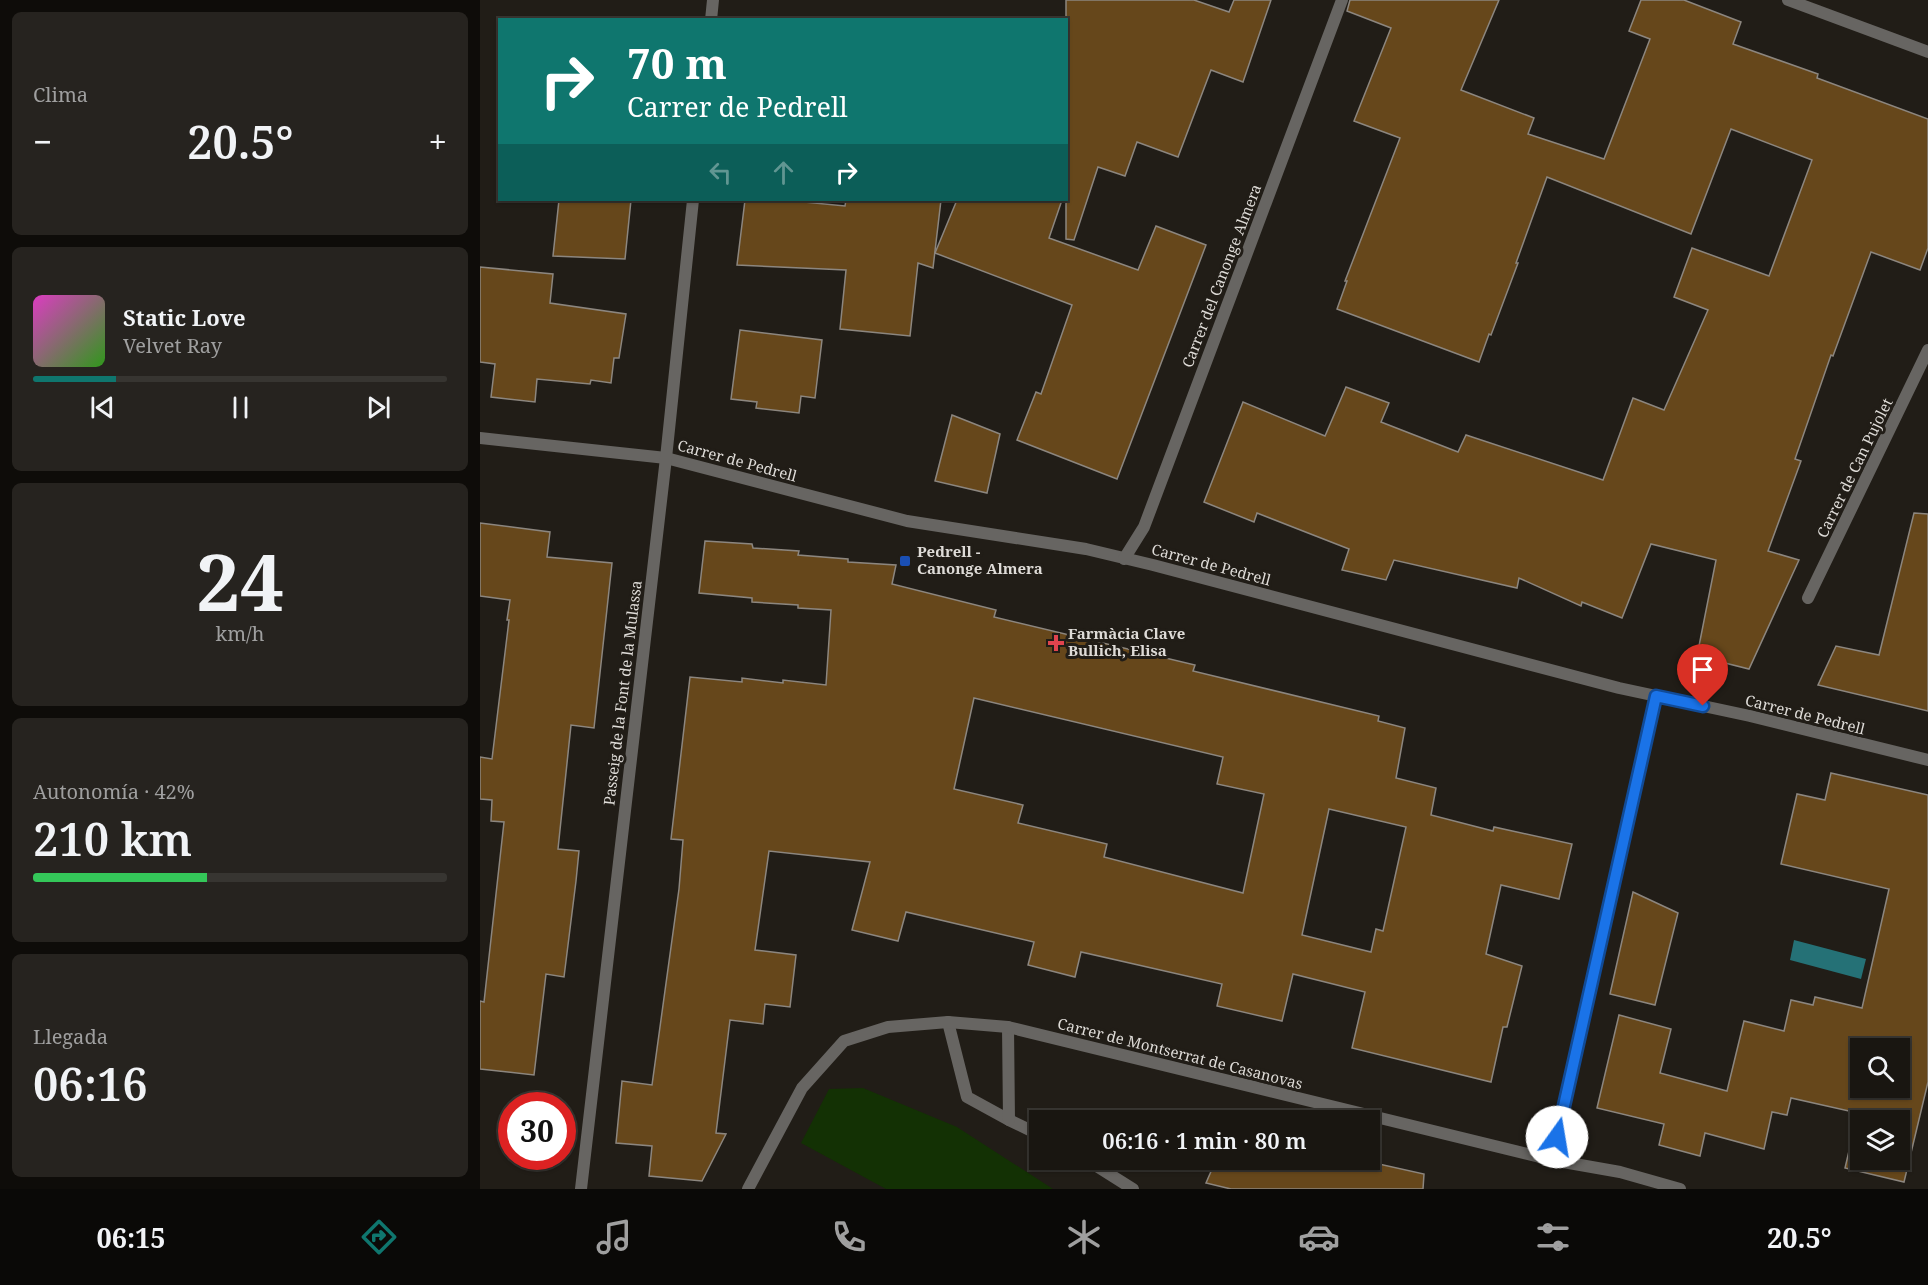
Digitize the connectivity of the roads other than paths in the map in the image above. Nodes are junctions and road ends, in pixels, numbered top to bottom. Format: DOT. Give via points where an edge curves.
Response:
graph roads {
  1 [pos="713,0"];
  2 [pos="1342,0"];
  3 [pos="1788,0"];
  4 [pos="711,18"];
  5 [pos="1928,52"];
  6 [pos="693,201"];
  7 [pos="1928,350"];
  8 [pos="480,438"];
  9 [pos="666,458"];
  10 [pos="1124,559"];
  11 [pos="1808,598"];
  12 [pos="1656,696"];
  13 [pos="1928,760"];
  14 [pos="948,1022"];
  15 [pos="1008,1027"];
  16 [pos="1008,1120"];
  17 [pos="1029,1130"];
  18 [pos="1552,1160"];
  19 [pos="1104,1170"];
  20 [pos="581,1189"];
  21 [pos="748,1189"];
  22 [pos="1133,1189"];
  23 [pos="1680,1189"];
  1 -- 4 [label="street"];
  2 -- 10 [label="street, Carrer del Canonge Almera" via="1144,527"];
  3 -- 5 [label="street"];
  6 -- 9 [label="street, Passeig de la Font de la Mulassa"];
  7 -- 11 [label="street, Carrer de Can Pujolet"];
  8 -- 9 [label="street, Carrer de Pedrell"];
  9 -- 10 [label="street, Carrer de Pedrell" via="907,521 1086,549"];
  9 -- 20 [label="street, Passeig de la Font de la Mulassa"];
  10 -- 12 [label="street, Carrer de Pedrell"];
  12 -- 13 [label="street, Carrer de Pedrell"];
  12 -- 18 [label="street"];
  14 -- 15 [label="street, Carrer de Montserrat de Casanovas"];
  14 -- 16 [label="street" via="967,1097"];
  14 -- 21 [label="street, Carrer de Montserrat de Casanovas" via="888,1027 844,1041 802,1088"];
  15 -- 16 [label="street"];
  15 -- 18 [label="street, Carrer de Montserrat de Casanovas"];
  16 -- 17 [label="street"];
  18 -- 23 [label="street, Carrer de Montserrat de Casanovas" via="1620,1172"];
  19 -- 22 [label="street"];
}
